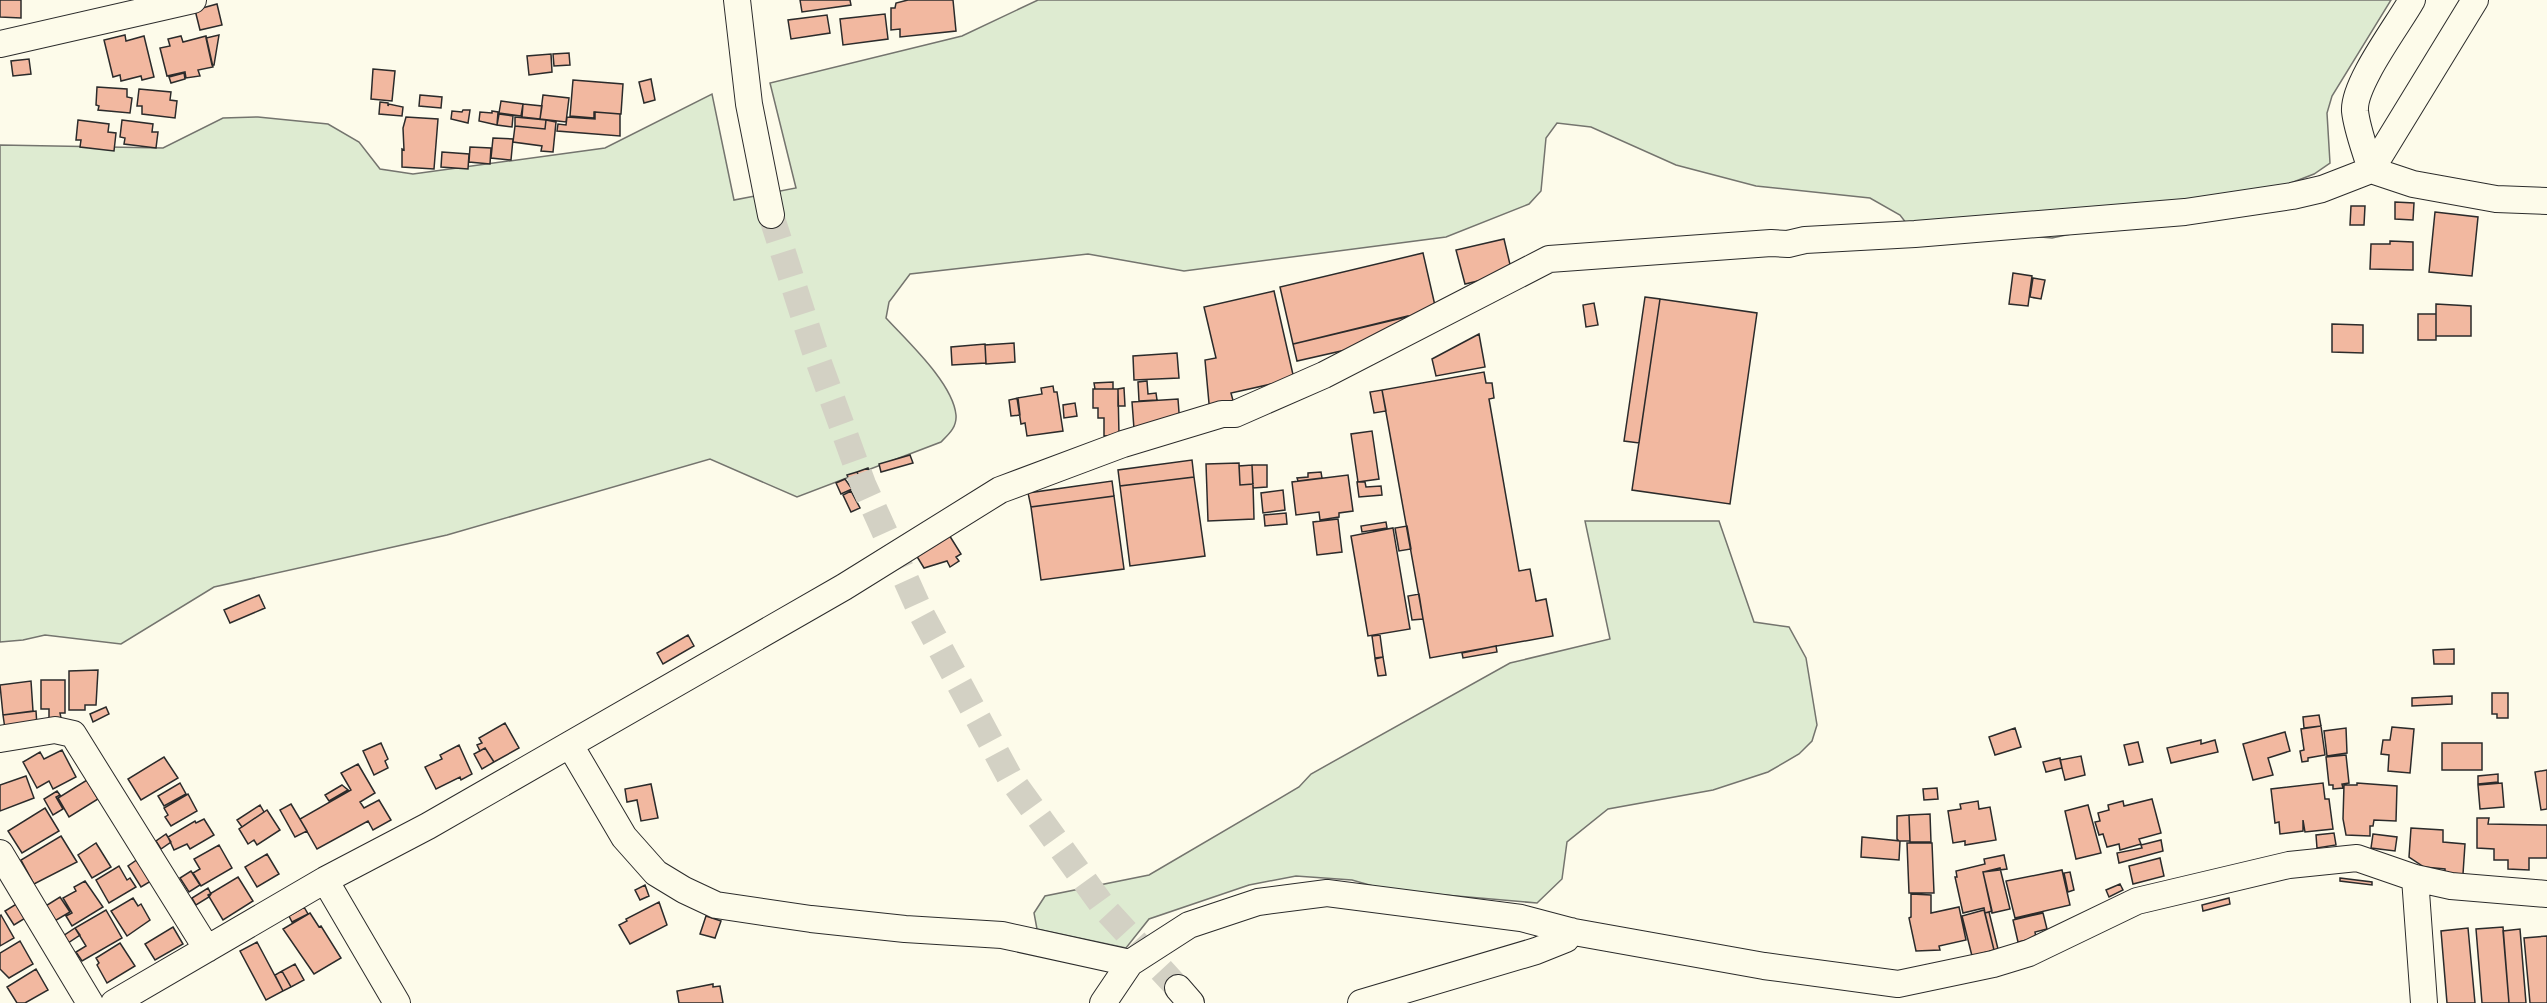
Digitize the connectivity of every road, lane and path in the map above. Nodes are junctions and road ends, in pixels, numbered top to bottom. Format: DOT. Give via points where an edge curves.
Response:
graph roads {
  1 [pos="193,0"];
  2 [pos="737,0"];
  3 [pos="2412,0"];
  4 [pos="2475,0"];
  5 [pos="0,44"];
  6 [pos="2371,170"];
  7 [pos="2547,201"];
  8 [pos="771,215"];
  9 [pos="0,739"];
  10 [pos="570,745"];
  11 [pos="0,853"];
  12 [pos="2415,879"];
  13 [pos="325,880"];
  14 [pos="2547,894"];
  15 [pos="1571,931"];
  16 [pos="207,949"];
  17 [pos="1130,963"];
  18 [pos="1899,993"];
  19 [pos="90,1003"];
  20 [pos="114,1003"];
  21 [pos="397,1003"];
  22 [pos="1103,1003"];
  23 [pos="1361,1003"];
  24 [pos="2424,1003"];
  1 -- 5 [label="street"];
  2 -- 8 [label="street" via="749,104"];
  3 -- 6 [label="street" via="2358,93 2355,111"];
  4 -- 6 [label="street"];
  6 -- 7 [label="street" via="2413,184 2496,200"];
  6 -- 10 [label="street" via="2292,196 2185,212 1548,259 1323,375 1235,414 1222,414 1123,444 1000,490 844,587"];
  9 -- 16 [label="street" via="55,730 73,734"];
  10 -- 13 [label="street"];
  10 -- 17 [label="street" via="624,837 656,873 716,905 812,919 1002,935"];
  11 -- 19 [label="street"];
  12 -- 14 [label="street"];
  12 -- 18 [label="street" via="2357,858 2289,865 2137,901 2029,953"];
  12 -- 24 [label="street"];
  13 -- 16 [label="street"];
  13 -- 21 [label="street"];
  15 -- 17 [label="street" via="1521,918 1327,893 1258,902 1189,925"];
  15 -- 18 [label="street"];
  15 -- 23 [label="street" via="1566,939 1536,951"];
  16 -- 20 [label="street"];
  17 -- 22 [label="street"];
}
